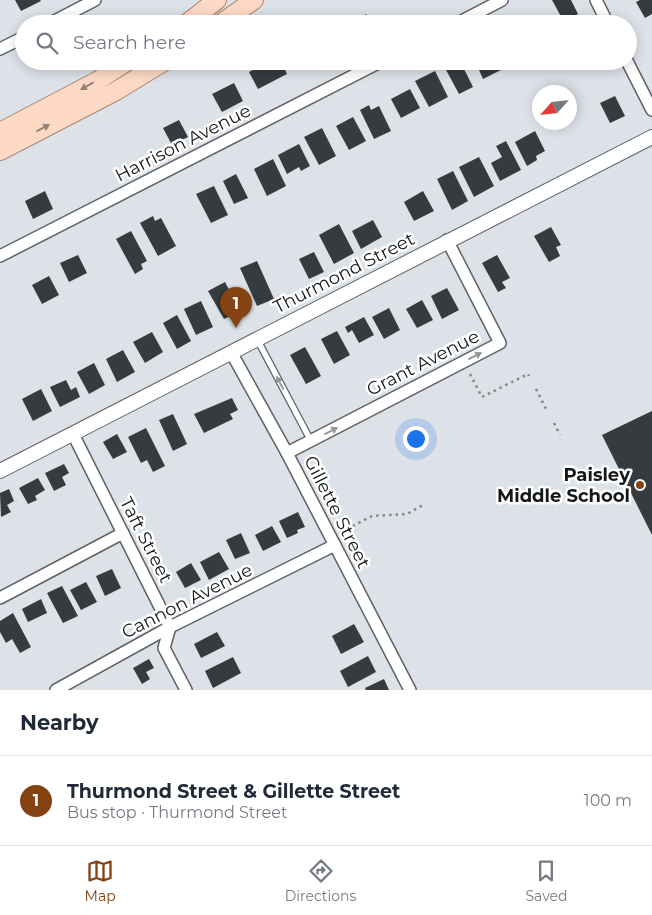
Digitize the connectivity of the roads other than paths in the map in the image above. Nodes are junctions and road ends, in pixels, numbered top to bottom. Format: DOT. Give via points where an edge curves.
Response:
graph roads {
  1 [pos="95,0"];
  2 [pos="217,0"];
  3 [pos="254,0"];
  4 [pos="502,0"];
  5 [pos="596,0"];
  6 [pos="66,15"];
  7 [pos="198,15"];
  8 [pos="233,15"];
  9 [pos="473,15"];
  10 [pos="604,15"];
  11 [pos="15,42"];
  12 [pos="0,49"];
  13 [pos="114,70"];
  14 [pos="150,70"];
  15 [pos="364,70"];
  16 [pos="632,70"];
  17 [pos="652,110"];
  18 [pos="0,132"];
  19 [pos="652,137"];
  20 [pos="0,151"];
  21 [pos="447,240"];
  22 [pos="0,256"];
  23 [pos="256,338"];
  24 [pos="231,352"];
  25 [pos="72,434"];
  26 [pos="311,441"];
  27 [pos="287,453"];
  28 [pos="0,470"];
  29 [pos="123,533"];
  30 [pos="335,546"];
  31 [pos="0,598"];
  32 [pos="170,627"];
  33 [pos="56,690"];
  34 [pos="186,690"];
  35 [pos="410,690"];
  1 -- 6 [label="street"];
  2 -- 7 [label="main road"];
  3 -- 8 [label="main road"];
  4 -- 9 [label="street"];
  5 -- 10 [label="street"];
  11 -- 12 [label="street"];
  13 -- 18 [label="main road, one-way"];
  20 -- 14 [label="main road, one-way"];
  15 -- 22 [label="street, Harrison Avenue"];
  16 -- 17 [label="street"];
  19 -- 21 [label="street, Thurmond Street"];
  21 -- 23 [label="street, Thurmond Street"];
  26 -- 21 [label="street, Grant Avenue, one-way" via="500,343"];
  23 -- 24 [label="street, Thurmond Street"];
  26 -- 23 [label="lane, one-way"];
  24 -- 25 [label="street, Thurmond Street"];
  24 -- 27 [label="street, Gillette Street"];
  25 -- 28 [label="street, Thurmond Street"];
  25 -- 29 [label="street, Taft Street"];
  26 -- 27 [label="street, Grant Avenue"];
  27 -- 30 [label="street, Gillette Street"];
  29 -- 31 [label="street"];
  29 -- 32 [label="street, Taft Street"];
  30 -- 32 [label="street, Cannon Avenue"];
  30 -- 35 [label="street, Gillette Street"];
  32 -- 33 [label="street, Cannon Avenue"];
  32 -- 34 [label="street" via="164,648"];
}
